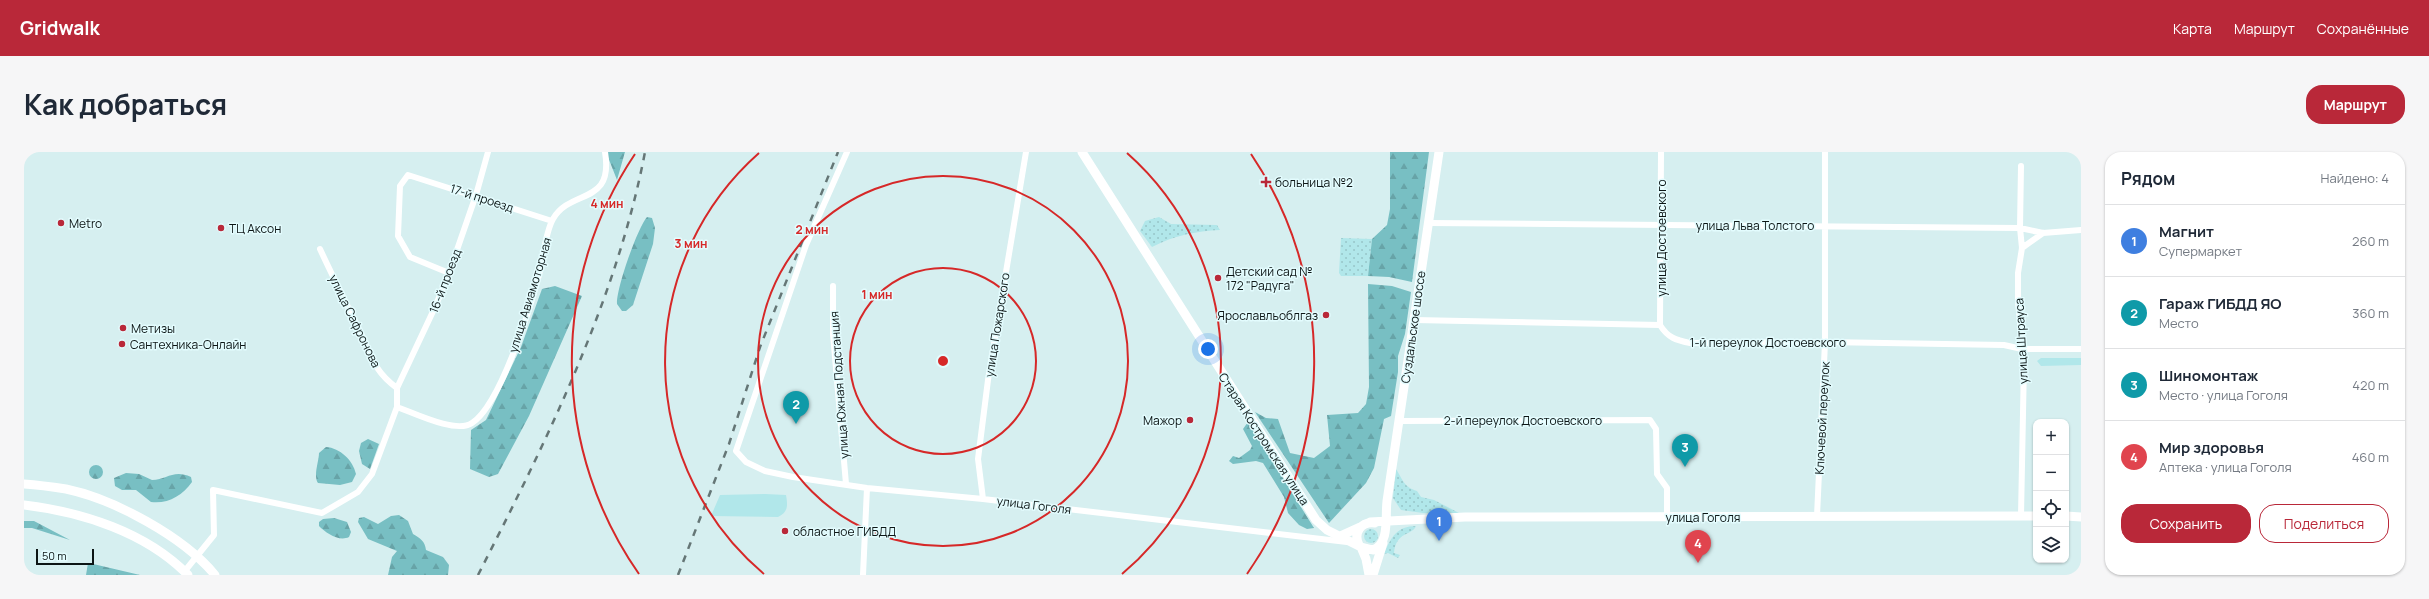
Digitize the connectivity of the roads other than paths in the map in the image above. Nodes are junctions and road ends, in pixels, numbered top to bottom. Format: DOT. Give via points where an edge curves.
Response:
graph roads {
  1 [pos="488,152"];
  2 [pos="605,152"];
  3 [pos="847,152"];
  4 [pos="1026,152"];
  5 [pos="1082,152"];
  6 [pos="1439,152"];
  7 [pos="1661,152"];
  8 [pos="1825,152"];
  9 [pos="2021,166"];
  10 [pos="476,196"];
  11 [pos="552,221"];
  12 [pos="1428,223"];
  13 [pos="1662,225"];
  14 [pos="1827,225"];
  15 [pos="2020,228"];
  16 [pos="2081,230"];
  17 [pos="2042,233"];
  18 [pos="2022,248"];
  19 [pos="320,249"];
  20 [pos="449,273"];
  21 [pos="833,286"];
  22 [pos="1414,320"];
  23 [pos="1660,325"];
  24 [pos="1825,342"];
  25 [pos="2081,349"];
  26 [pos="2022,350"];
  27 [pos="397,388"];
  28 [pos="396,407"];
  29 [pos="1399,421"];
  30 [pos="24,484"];
  31 [pos="846,484"];
  32 [pos="867,488"];
  33 [pos="983,499"];
  34 [pos="1387,502"];
  35 [pos="24,505"];
  36 [pos="1817,516"];
  37 [pos="2021,516"];
  38 [pos="2033,516"];
  39 [pos="2069,516"];
  40 [pos="1666,517"];
  41 [pos="2081,517"];
  42 [pos="1409,519"];
  43 [pos="1385,521"];
  44 [pos="1370,522"];
  45 [pos="1360,527"];
  46 [pos="1338,537"];
  47 [pos="1384,538"];
  48 [pos="1325,540"];
  49 [pos="1359,545"];
  50 [pos="196,556"];
  51 [pos="186,573"];
  52 [pos="215,575"];
  53 [pos="862,575"];
  54 [pos="1369,575"];
  55 [pos="1373,575"];
  1 -- 10 [label="street, 16-й проезд"];
  2 -- 11 [label="street, улица Авиамоторная" via="607,168 601,186 564,208"];
  3 -- 31 [label="street, улица Гоголя" via="806,245 736,451 746,462 765,472"];
  4 -- 33 [label="street, улица Пожарского" via="988,380 978,459"];
  5 -- 46 [label="street, Старая Костромская улица" via="1316,520"];
  6 -- 12 [label="street, Суздальское шоссе"];
  7 -- 13 [label="street, улица Достоевского"];
  8 -- 14 [label="street, Ключевой переулок"];
  9 -- 15 [label="street, улица Штрауса"];
  10 -- 11 [label="street, 17-й проезд"];
  10 -- 20 [label="street, 16-й проезд"];
  10 -- 20 [label="street, 17-й проезд" via="412,174 404,178 400,186 398,236 410,257"];
  11 -- 28 [label="street, улица Авиамоторная" via="539,277 517,347 482,414 472,423 461,427"];
  12 -- 13 [label="street, улица Льва Толстого"];
  12 -- 22 [label="street, Суздальское шоссе"];
  13 -- 14 [label="street, улица Льва Толстого"];
  13 -- 23 [label="street, улица Достоевского"];
  14 -- 15 [label="street, улица Льва Толстого"];
  14 -- 24 [label="street, Ключевой переулок"];
  15 -- 17 [label="street, улица Льва Толстого"];
  15 -- 18 [label="street, улица Штрауса"];
  16 -- 17 [label="street, улица Льва Толстого"];
  17 -- 18 [label="street"];
  18 -- 26 [label="street, улица Штрауса" via="2018,273 2018,302"];
  19 -- 27 [label="street, улица Сафронова" via="360,330 370,359 387,381"];
  20 -- 27 [label="street, 16-й проезд"];
  21 -- 31 [label="street, улица Южная Подстанция" via="833,334"];
  22 -- 23 [label="street"];
  22 -- 29 [label="street, Суздальское шоссе"];
  23 -- 24 [label="street, 1-й переулок Достоевского" via="1674,340 1690,343"];
  24 -- 26 [label="street, 1-й переулок Достоевского" via="2004,345"];
  24 -- 36 [label="street, Ключевой переулок"];
  25 -- 26 [label="street, 1-й переулок Достоевского"];
  26 -- 37 [label="street, улица Штрауса"];
  27 -- 28 [label="street, 16-й проезд"];
  28 -- 50 [label="street, 16-й проезд" via="372,474 358,492 326,512 317,513 214,490 214,535"];
  29 -- 34 [label="street, Суздальское шоссе"];
  29 -- 40 [label="street, 2-й переулок Достоевского" via="1646,420 1655,425 1657,474 1666,488"];
  30 -- 50 [label="street" via="67,490 121,508 174,538"];
  31 -- 32 [label="street, улица Гоголя"];
  32 -- 33 [label="street, улица Гоголя"];
  32 -- 53 [label="street"];
  33 -- 48 [label="street, улица Гоголя"];
  34 -- 42 [label="street" via="1394,514"];
  34 -- 43 [label="street, Суздальское шоссе"];
  34 -- 44 [label="street"];
  35 -- 51 [label="street" via="71,513 119,530 153,548"];
  36 -- 37 [label="street, улица Гоголя"];
  36 -- 40 [label="street, улица Гоголя"];
  37 -- 38 [label="street, улица Гоголя"];
  39 -- 41 [label="street"];
  40 -- 42 [label="street, улица Гоголя"];
  42 -- 43 [label="street, улица Гоголя"];
  42 -- 47 [label="street" via="1394,525"];
  43 -- 44 [label="street, улица Гоголя"];
  43 -- 47 [label="street, Суздальское шоссе"];
  44 -- 45 [label="street"];
  44 -- 47 [label="street" via="1381,527"];
  45 -- 46 [label="street, улица Гоголя"];
  45 -- 49 [label="street" via="1357,536"];
  46 -- 48 [label="street, улица Гоголя"];
  46 -- 49 [label="street, Старая Костромская улица"];
  47 -- 49 [label="street" via="1373,550"];
  47 -- 55 [label="street, Суздальское шоссе"];
  48 -- 49 [label="street, улица Гоголя"];
  49 -- 54 [label="street" via="1366,559"];
  50 -- 51 [label="street"];
  50 -- 52 [label="street"];
}
